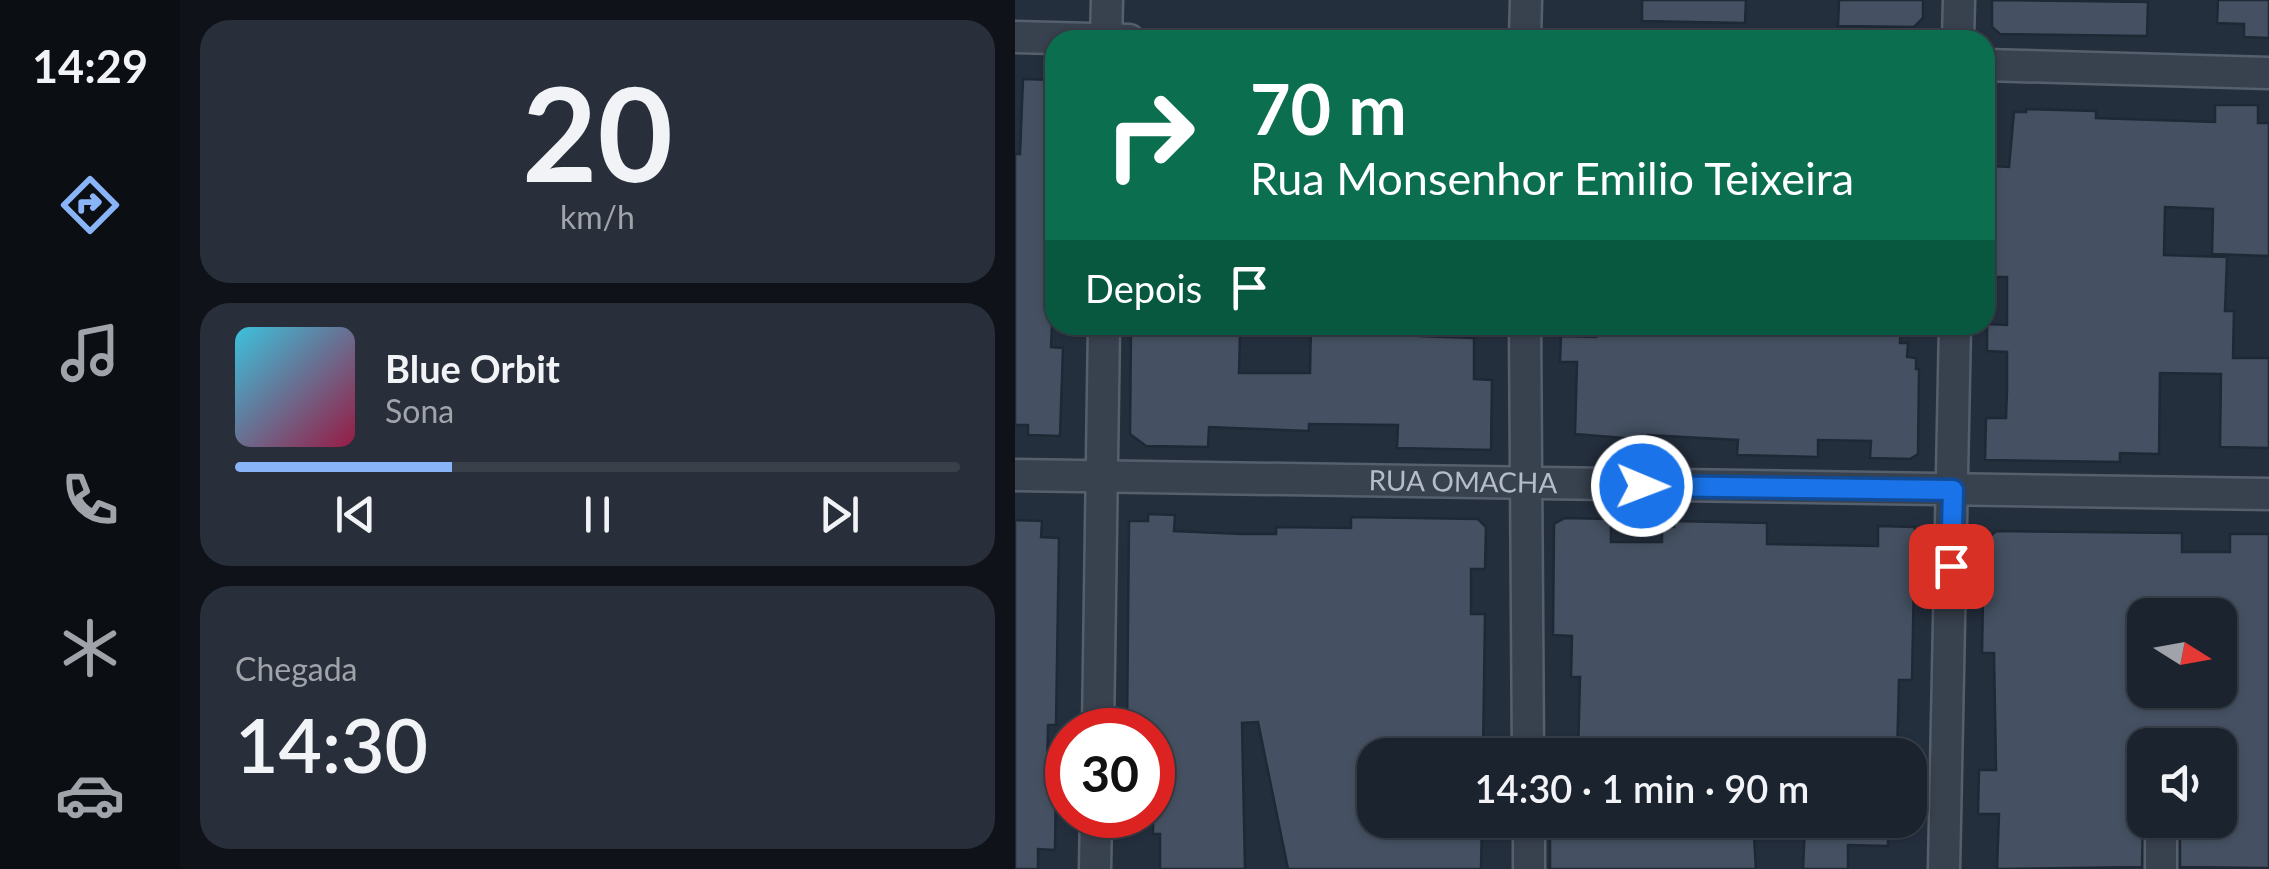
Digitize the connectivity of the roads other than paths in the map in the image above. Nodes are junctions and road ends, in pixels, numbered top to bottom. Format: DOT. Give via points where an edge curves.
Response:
graph roads {
  1 [pos="1107,0"];
  2 [pos="1525,0"];
  3 [pos="1959,0"];
  4 [pos="1106,30"];
  5 [pos="1525,30"];
  6 [pos="1959,30"];
  7 [pos="1015,37"];
  8 [pos="1045,38"];
  9 [pos="1995,65"];
  10 [pos="2269,73"];
  11 [pos="1104,335"];
  12 [pos="1525,335"];
  13 [pos="1955,335"];
  14 [pos="1015,476"];
  15 [pos="1103,477"];
  16 [pos="1526,484"];
  17 [pos="1953,490"];
  18 [pos="2269,494"];
  19 [pos="1098,708"];
  20 [pos="1528,738"];
  21 [pos="1096,838"];
  22 [pos="1529,838"];
  23 [pos="2161,838"];
  24 [pos="1095,869"];
  25 [pos="1529,869"];
  26 [pos="1944,869"];
  27 [pos="2161,869"];
  1 -- 4 [label="street"];
  2 -- 5 [label="street"];
  3 -- 6 [label="street"];
  7 -- 8 [label="street"];
  9 -- 10 [label="street"];
  11 -- 15 [label="street"];
  12 -- 16 [label="street"];
  13 -- 17 [label="street"];
  14 -- 15 [label="street, RUA OMACHA"];
  15 -- 16 [label="street, RUA OMACHA"];
  15 -- 19 [label="street"];
  16 -- 17 [label="street, RUA OMACHA"];
  16 -- 20 [label="street"];
  17 -- 18 [label="street, RUA OMACHA"];
  17 -- 26 [label="street"];
  21 -- 24 [label="street"];
  22 -- 25 [label="street"];
  23 -- 27 [label="street"];
}
